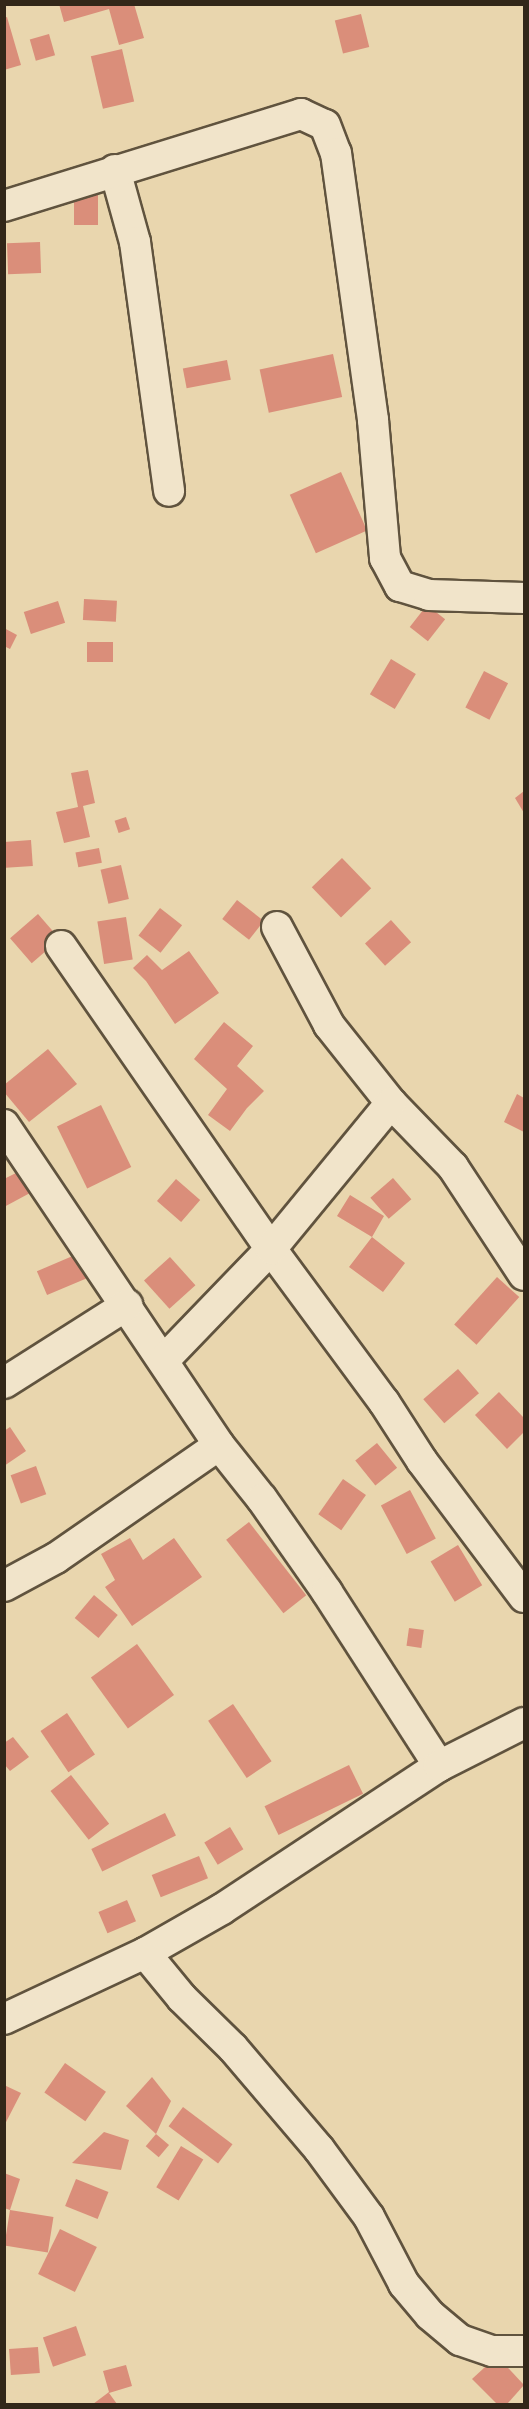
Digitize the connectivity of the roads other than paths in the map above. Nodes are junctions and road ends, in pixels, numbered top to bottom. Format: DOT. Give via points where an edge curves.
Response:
graph roads {
  1 [pos="115,170"];
  2 [pos="4,206"];
  3 [pos="169,491"];
  4 [pos="525,598"];
  5 [pos="277,927"];
  6 [pos="61,946"];
  7 [pos="391,1103"];
  8 [pos="4,1125"];
  9 [pos="271,1249"];
  10 [pos="525,1275"];
  11 [pos="127,1305"];
  12 [pos="164,1360"];
  13 [pos="4,1383"];
  14 [pos="219,1445"];
  15 [pos="522,1585"];
  16 [pos="4,1586"];
  17 [pos="525,1723"];
  18 [pos="439,1766"];
  19 [pos="145,1953"];
  20 [pos="4,2019"];
  21 [pos="523,2351"];
  1 -- 2 [label="street"];
  1 -- 3 [label="street" via="135,242"];
  1 -- 4 [label="street" via="301,114 325,125 336,153 372,408 385,558 400,586 429,595"];
  5 -- 7 [label="street" via="329,1024"];
  6 -- 9 [label="street"];
  7 -- 9 [label="street"];
  7 -- 10 [label="street" via="453,1167"];
  8 -- 11 [label="street"];
  9 -- 12 [label="street"];
  9 -- 15 [label="street" via="384,1402 422,1461"];
  11 -- 12 [label="street"];
  11 -- 13 [label="street"];
  12 -- 14 [label="street"];
  14 -- 16 [label="street" via="56,1558"];
  14 -- 18 [label="street" via="327,1592"];
  17 -- 18 [label="street"];
  18 -- 19 [label="street" via="222,1909"];
  19 -- 20 [label="street"];
  19 -- 21 [label="street" via="182,1998 233,2048 319,2150 369,2217 404,2283 430,2315 460,2340 492,2351"];
}
